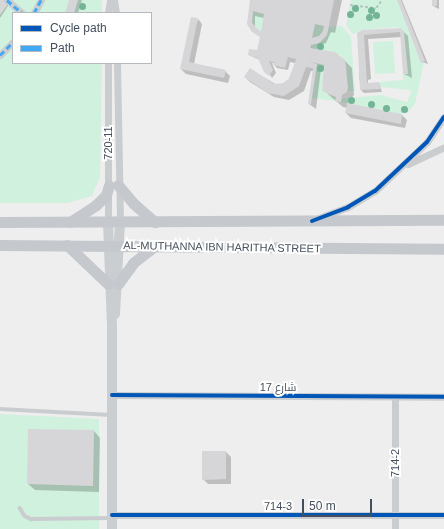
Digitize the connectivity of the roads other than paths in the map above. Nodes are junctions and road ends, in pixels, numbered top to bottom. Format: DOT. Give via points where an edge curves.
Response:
graph roads {
  1 [pos="7,0"];
  2 [pos="41,0"];
  3 [pos="110,0"];
  4 [pos="114,0"];
  5 [pos="21,12"];
  6 [pos="35,12"];
  7 [pos="108,12"];
  8 [pos="116,12"];
  9 [pos="12,43"];
  10 [pos="0,55"];
  11 [pos="108,64"];
  12 [pos="117,64"];
  13 [pos="444,118"];
  14 [pos="444,147"];
  15 [pos="402,167"];
  16 [pos="114,185"];
  17 [pos="444,220"];
  18 [pos="312,221"];
  19 [pos="0,222"];
  20 [pos="69,222"];
  21 [pos="108,222"];
  22 [pos="120,222"];
  23 [pos="155,222"];
  24 [pos="0,245"];
  25 [pos="67,245"];
  26 [pos="113,246"];
  27 [pos="155,246"];
  28 [pos="444,249"];
  29 [pos="113,284"];
  30 [pos="112,395"];
  31 [pos="395,397"];
  32 [pos="444,397"];
  33 [pos="0,409"];
  34 [pos="112,415"];
  35 [pos="20,508"];
  36 [pos="394,515"];
  37 [pos="444,515"];
  38 [pos="112,521"];
  39 [pos="395,529"];
  1 -- 5 [label="street"];
  2 -- 6 [label="street"];
  3 -- 7 [label="street"];
  4 -- 8 [label="street"];
  9 -- 10 [label="street"];
  11 -- 16 [label="street, 720-11"];
  12 -- 16 [label="street, 720-11"];
  13 -- 15 [label="street" via="427,142"];
  14 -- 15 [label="street"];
  15 -- 18 [label="street" via="375,191 348,207"];
  16 -- 20 [label="main road" via="96,205"];
  16 -- 21 [label="street, 720-11"];
  16 -- 22 [label="street, 720-11"];
  16 -- 23 [label="main road"];
  17 -- 18 [label="main road"];
  18 -- 23 [label="main road"];
  19 -- 20 [label="main road"];
  20 -- 21 [label="main road"];
  21 -- 22 [label="main road"];
  21 -- 26 [label="main road"];
  22 -- 23 [label="main road"];
  22 -- 26 [label="main road"];
  24 -- 25 [label="main road, AL-MUTHANNA IBN HARITHA STREET"];
  25 -- 26 [label="main road, AL-MUTHANNA IBN HARITHA STREET"];
  25 -- 29 [label="main road"];
  26 -- 27 [label="main road, AL-MUTHANNA IBN HARITHA STREET"];
  26 -- 29 [label="main road"];
  27 -- 28 [label="main road, AL-MUTHANNA IBN HARITHA STREET"];
  27 -- 29 [label="main road" via="133,263"];
  29 -- 30 [label="main road"];
  30 -- 31 [label="street, شارع 17"];
  30 -- 34 [label="main road"];
  31 -- 32 [label="street, شارع 17"];
  31 -- 36 [label="street, 714-2"];
  33 -- 34 [label="lane"];
  34 -- 38 [label="main road"];
  35 -- 38 [label="lane" via="25,516 31,519"];
  36 -- 37 [label="street, 714-3"];
  36 -- 38 [label="street, 714-3"];
  36 -- 39 [label="street, 714-2"];
}
